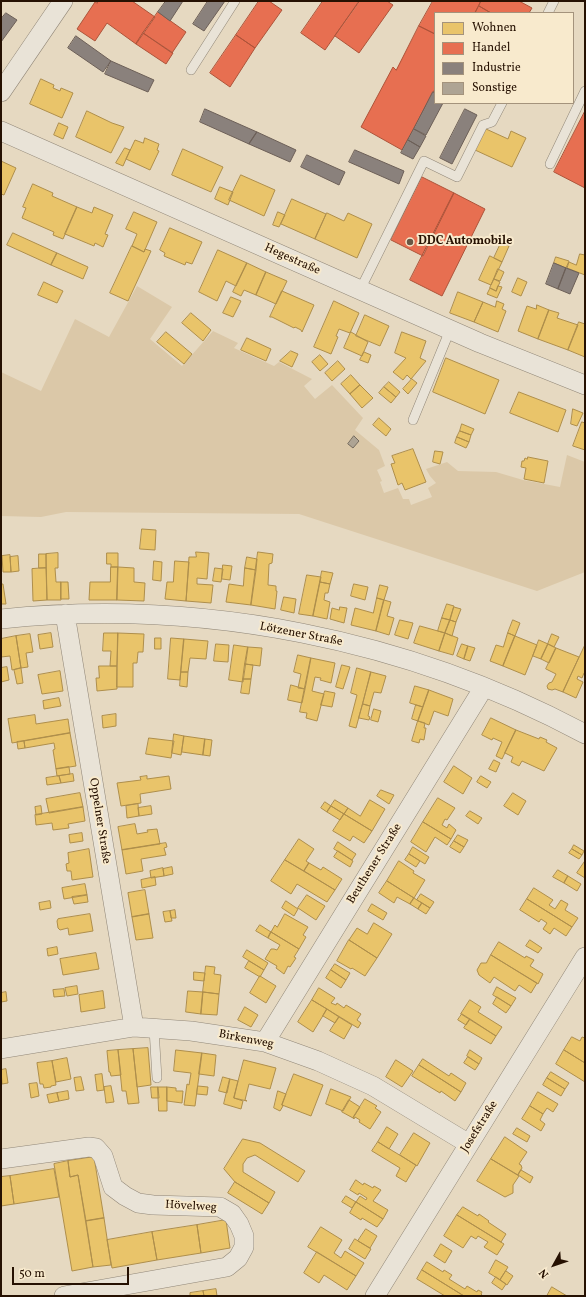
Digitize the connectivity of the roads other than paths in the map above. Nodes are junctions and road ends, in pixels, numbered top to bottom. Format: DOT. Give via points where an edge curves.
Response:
graph roads {
  1 [pos="63,1"];
  2 [pos="235,1"];
  3 [pos="554,1"];
  4 [pos="548,12"];
  5 [pos="191,70"];
  6 [pos="585,91"];
  7 [pos="1,92"];
  8 [pos="501,104"];
  9 [pos="1,131"];
  10 [pos="550,164"];
  11 [pos="360,290"];
  12 [pos="450,330"];
  13 [pos="585,385"];
  14 [pos="413,420"];
  15 [pos="65,614"];
  16 [pos="1,619"];
  17 [pos="484,687"];
  18 [pos="585,734"];
  19 [pos="585,957"];
  20 [pos="134,1027"];
  21 [pos="154,1029"];
  22 [pos="265,1042"];
  23 [pos="1,1049"];
  24 [pos="157,1078"];
  25 [pos="469,1144"];
  26 [pos="1,1159"];
  27 [pos="64,1296"];
  28 [pos="375,1296"];
  1 -- 7 [label="street"];
  2 -- 5 [label="lane"];
  3 -- 4 [label="lane"];
  6 -- 10 [label="lane"];
  8 -- 11 [label="lane" via="492,122 483,125 457,177 424,161"];
  9 -- 11 [label="street, Hegestraße"];
  11 -- 12 [label="street, Hegestraße"];
  12 -- 13 [label="street, Hegestraße"];
  12 -- 14 [label="lane"];
  15 -- 16 [label="street, Lötzener Straße"];
  15 -- 17 [label="street, Lötzener Straße" via="180,617 298,632 411,661"];
  15 -- 20 [label="street, Oppelner Straße"];
  17 -- 18 [label="street, Lötzener Straße" via="535,708"];
  17 -- 22 [label="street, Beuthener Straße"];
  19 -- 25 [label="street, Josefstraße"];
  20 -- 21 [label="street, Birkenweg"];
  20 -- 23 [label="street, Birkenweg"];
  21 -- 22 [label="street, Birkenweg" via="191,1031"];
  21 -- 24 [label="lane"];
  22 -- 25 [label="street, Birkenweg" via="318,1060 373,1086"];
  25 -- 28 [label="street, Josefstraße"];
  26 -- 27 [label="street, Hövelweg" via="96,1148 103,1156 113,1187 125,1196 138,1203 153,1205 220,1207 232,1214 244,1236 244,1247 238,1258 227,1267"];
}
